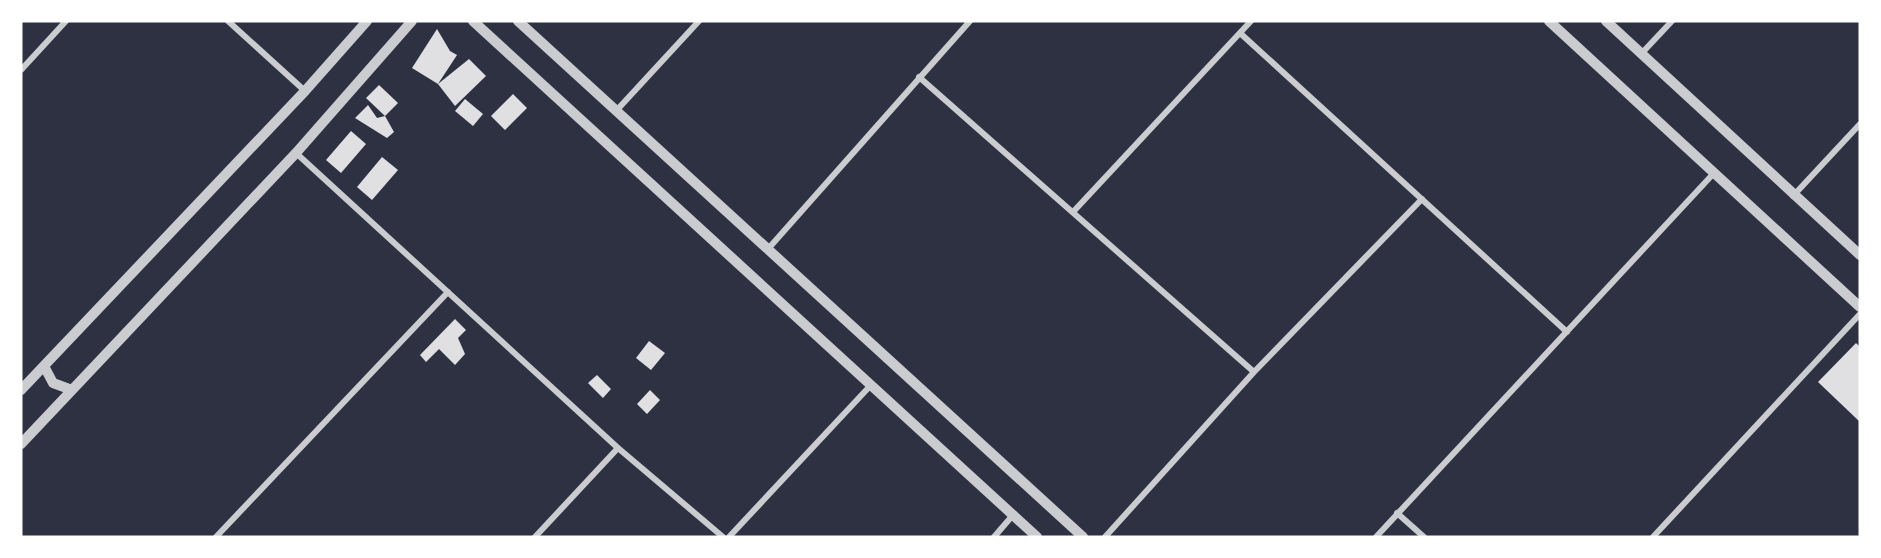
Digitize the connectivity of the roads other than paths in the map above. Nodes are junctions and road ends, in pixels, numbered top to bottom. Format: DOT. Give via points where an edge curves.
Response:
graph roads {
  1 [pos="66,21"];
  2 [pos="228,21"];
  3 [pos="367,21"];
  4 [pos="412,21"];
  5 [pos="473,21"];
  6 [pos="518,21"];
  7 [pos="699,21"];
  8 [pos="970,21"];
  9 [pos="1251,21"];
  10 [pos="1549,21"];
  11 [pos="1606,21"];
  12 [pos="1672,21"];
  13 [pos="1240,33"];
  14 [pos="1641,54"];
  15 [pos="21,70"];
  16 [pos="919,77"];
  17 [pos="305,92"];
  18 [pos="616,112"];
  19 [pos="1860,124"];
  20 [pos="296,153"];
  21 [pos="1714,173"];
  22 [pos="1793,196"];
  23 [pos="1422,199"];
  24 [pos="1073,212"];
  25 [pos="768,249"];
  26 [pos="1860,255"];
  27 [pos="448,292"];
  28 [pos="1860,308"];
  29 [pos="1860,314"];
  30 [pos="1567,332"];
  31 [pos="44,366"];
  32 [pos="1254,372"];
  33 [pos="871,385"];
  34 [pos="21,390"];
  35 [pos="72,390"];
  36 [pos="21,442"];
  37 [pos="618,448"];
  38 [pos="1397,513"];
  39 [pos="1012,515"];
  40 [pos="216,537"];
  41 [pos="535,537"];
  42 [pos="723,537"];
  43 [pos="729,537"];
  44 [pos="994,537"];
  45 [pos="1037,537"];
  46 [pos="1083,537"];
  47 [pos="1105,537"];
  48 [pos="1376,537"];
  49 [pos="1424,537"];
  50 [pos="1653,537"];
  1 -- 15 [label="street"];
  2 -- 17 [label="street"];
  3 -- 17 [label="street"];
  4 -- 20 [label="street"];
  5 -- 33 [label="street"];
  6 -- 18 [label="street"];
  7 -- 18 [label="street"];
  8 -- 16 [label="street"];
  9 -- 13 [label="street"];
  10 -- 21 [label="street"];
  11 -- 14 [label="street"];
  12 -- 14 [label="street"];
  13 -- 23 [label="street"];
  13 -- 24 [label="street"];
  14 -- 22 [label="street"];
  16 -- 24 [label="street"];
  16 -- 25 [label="street"];
  17 -- 31 [label="street"];
  18 -- 25 [label="street"];
  19 -- 22 [label="street"];
  20 -- 27 [label="street"];
  20 -- 35 [label="street"];
  21 -- 28 [label="street"];
  21 -- 30 [label="street"];
  22 -- 26 [label="street"];
  23 -- 30 [label="street"];
  23 -- 32 [label="street"];
  24 -- 32 [label="street"];
  25 -- 46 [label="street"];
  27 -- 37 [label="street"];
  27 -- 40 [label="street"];
  29 -- 50 [label="street"];
  30 -- 38 [label="street"];
  31 -- 34 [label="street"];
  31 -- 35 [label="street" via="53,383"];
  32 -- 47 [label="street"];
  33 -- 39 [label="street"];
  33 -- 43 [label="street"];
  35 -- 36 [label="street"];
  37 -- 41 [label="street"];
  37 -- 42 [label="street"];
  38 -- 48 [label="street"];
  38 -- 49 [label="street"];
  39 -- 44 [label="street"];
  39 -- 45 [label="street"];
}
